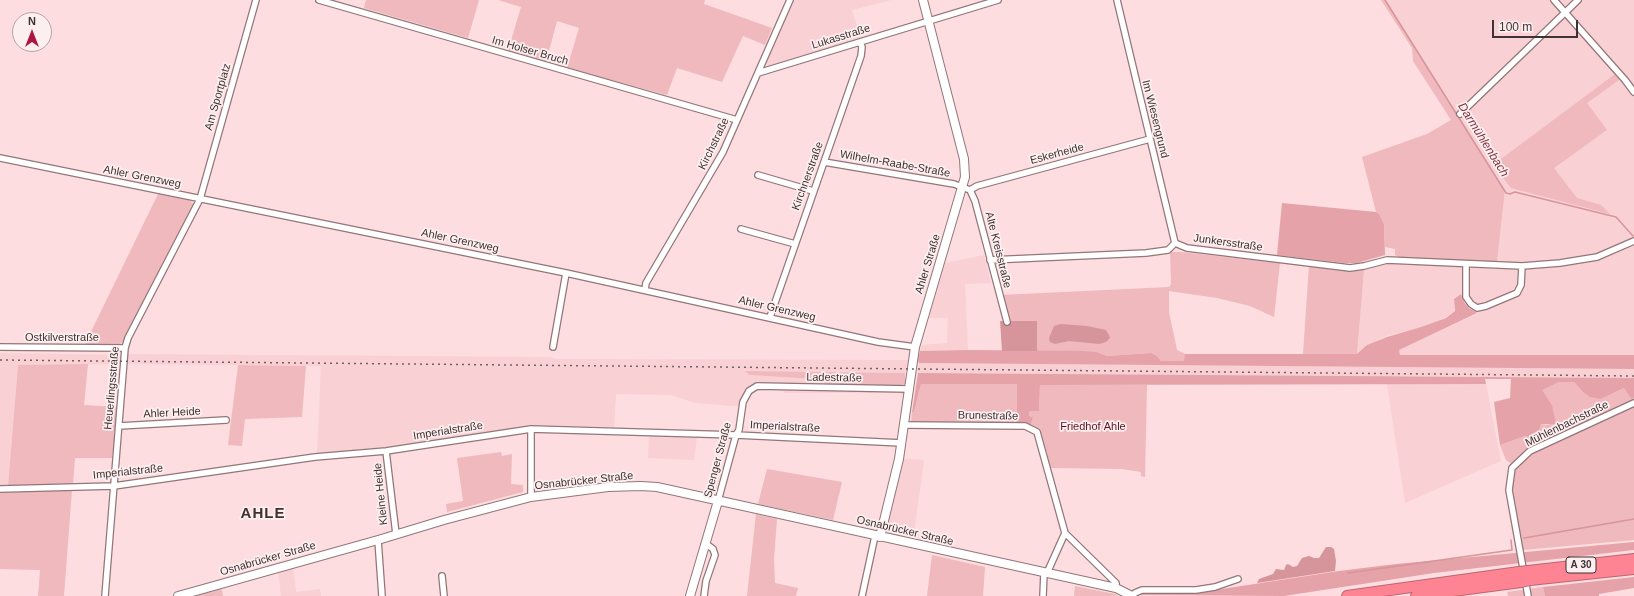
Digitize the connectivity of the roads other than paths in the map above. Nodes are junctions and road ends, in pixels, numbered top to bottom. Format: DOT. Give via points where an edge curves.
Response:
graph roads {
  1 [pos="256,0"];
  2 [pos="319,0"];
  3 [pos="790,0"];
  4 [pos="923,0"];
  5 [pos="998,0"];
  6 [pos="1117,0"];
  7 [pos="1554,0"];
  8 [pos="1578,0"];
  9 [pos="1566,12"];
  10 [pos="929,22"];
  11 [pos="860,42"];
  12 [pos="758,73"];
  13 [pos="1634,92"];
  14 [pos="1460,114"];
  15 [pos="737,120"];
  16 [pos="1150,139"];
  17 [pos="0,158"];
  18 [pos="824,162"];
  19 [pos="758,175"];
  20 [pos="966,189"];
  21 [pos="813,191"];
  22 [pos="200,199"];
  23 [pos="741,229"];
  24 [pos="1634,242"];
  25 [pos="1175,243"];
  26 [pos="795,244"];
  27 [pos="990,260"];
  28 [pos="1466,264"];
  29 [pos="1522,266"];
  30 [pos="566,273"];
  31 [pos="645,290"];
  32 [pos="770,317"];
  33 [pos="1007,322"];
  34 [pos="0,347"];
  35 [pos="553,347"];
  36 [pos="915,347"];
  37 [pos="125,348"];
  38 [pos="757,386"];
  39 [pos="909,389"];
  40 [pos="1634,403"];
  41 [pos="226,420"];
  42 [pos="904,425"];
  43 [pos="119,426"];
  44 [pos="531,429"];
  45 [pos="736,435"];
  46 [pos="902,443"];
  47 [pos="386,451"];
  48 [pos="114,486"];
  49 [pos="0,489"];
  50 [pos="531,497"];
  51 [pos="718,501"];
  52 [pos="1065,533"];
  53 [pos="396,534"];
  54 [pos="878,537"];
  55 [pos="378,540"];
  56 [pos="705,543"];
  57 [pos="1634,559"];
  58 [pos="1634,569"];
  59 [pos="1046,573"];
  60 [pos="442,576"];
  61 [pos="1525,576"];
  62 [pos="1238,579"];
  63 [pos="1116,588"];
  64 [pos="105,596"];
  65 [pos="178,596"];
  66 [pos="382,596"];
  67 [pos="444,596"];
  68 [pos="690,596"];
  69 [pos="704,596"];
  70 [pos="862,596"];
  71 [pos="1043,596"];
  72 [pos="1132,596"];
  73 [pos="1346,596"];
  74 [pos="1416,596"];
  75 [pos="1528,596"];
  1 -- 22 [label="street, Am Sportplatz"];
  2 -- 15 [label="street, Im Holser Bruch"];
  3 -- 12 [label="street, Kirchstraße"];
  4 -- 10 [label="main road, Ahler Straße"];
  5 -- 10 [label="street, Lukasstraße"];
  6 -- 16 [label="street, Im Wiesengrund"];
  7 -- 9 [label="street"];
  8 -- 9 [label="street"];
  9 -- 13 [label="street"];
  9 -- 14 [label="street"];
  10 -- 11 [label="street, Lukasstraße"];
  10 -- 20 [label="main road, Ahler Straße" via="964,159"];
  11 -- 12 [label="street, Lukasstraße"];
  11 -- 18 [label="street, Kirchnerstraße" via="861,56"];
  12 -- 15 [label="street, Kirchstraße"];
  15 -- 31 [label="street, Kirchstraße" via="717,163 646,283"];
  16 -- 20 [label="street, Eskerheide"];
  16 -- 25 [label="street, Im Wiesengrund"];
  17 -- 22 [label="street, Ahler Grenzweg"];
  18 -- 20 [label="street, Wilhelm-Raabe-Straße" via="954,184"];
  18 -- 21 [label="street, Kirchnerstraße"];
  19 -- 21 [label="street"];
  20 -- 27 [label="street, Alte Kreisstraße" via="976,201"];
  20 -- 36 [label="main road, Ahler Straße"];
  21 -- 26 [label="street, Kirchnerstraße"];
  22 -- 30 [label="street, Ahler Grenzweg"];
  22 -- 37 [label="street, Heuerlingsstraße"];
  23 -- 26 [label="street"];
  24 -- 29 [label="street, Junkersstraße" via="1597,257"];
  25 -- 27 [label="street" via="1168,250 1146,253"];
  25 -- 28 [label="street, Junkersstraße" via="1187,248 1350,268 1387,260"];
  26 -- 32 [label="street, Kirchnerstraße"];
  27 -- 33 [label="street, Alte Kreisstraße"];
  28 -- 29 [label="street, Junkersstraße"];
  28 -- 29 [label="street" via="1466,297 1477,308 1517,293 1521,286"];
  30 -- 31 [label="street, Ahler Grenzweg"];
  30 -- 35 [label="street"];
  31 -- 32 [label="street, Ahler Grenzweg"];
  32 -- 36 [label="street, Ahler Grenzweg" via="878,342"];
  34 -- 37 [label="street, Ostkilverstraße"];
  36 -- 39 [label="main road, Ahler Straße"];
  37 -- 43 [label="street, Heuerlingsstraße"];
  38 -- 39 [label="street, Ladestraße"];
  38 -- 45 [label="street, Spenger Straße" via="745,396"];
  39 -- 42 [label="main road, Ahler Straße"];
  40 -- 75 [label="street, Mühlenbachstraße" via="1530,451 1512,468 1509,490"];
  41 -- 43 [label="street, Ahler Heide"];
  42 -- 46 [label="main road, Ahler Straße"];
  42 -- 52 [label="street, Brunestraße" via="1032,428 1037,432"];
  43 -- 48 [label="street, Heuerlingsstraße"];
  44 -- 45 [label="street, Imperialstraße"];
  44 -- 47 [label="street, Imperialstraße"];
  44 -- 50 [label="street"];
  45 -- 46 [label="street, Imperialstraße"];
  45 -- 51 [label="street, Spenger Straße"];
  46 -- 54 [label="main road, Ahler Straße"];
  47 -- 48 [label="street, Imperialstraße" via="315,457"];
  47 -- 53 [label="street, Kleine Heide"];
  48 -- 49 [label="street, Imperialstraße"];
  48 -- 64 [label="street, Heuerlingsstraße"];
  50 -- 51 [label="main road, Osnabrücker Straße" via="608,487 641,486"];
  50 -- 53 [label="main road, Osnabrücker Straße"];
  51 -- 54 [label="main road, Osnabrücker Straße"];
  51 -- 56 [label="main road, Spenger Straße"];
  52 -- 59 [label="street"];
  52 -- 63 [label="street" via="1116,583"];
  53 -- 55 [label="main road, Osnabrücker Straße"];
  54 -- 59 [label="main road, Osnabrücker Straße"];
  54 -- 70 [label="street"];
  55 -- 65 [label="main road, Osnabrücker Straße"];
  55 -- 66 [label="street"];
  56 -- 68 [label="main road, Spenger Straße"];
  56 -- 69 [label="street" via="713,549 715,555"];
  57 -- 61 [label="highway, A 30"];
  58 -- 61 [label="highway, A 30"];
  59 -- 63 [label="main road, Osnabrücker Straße"];
  59 -- 71 [label="street"];
  60 -- 67 [label="street"];
  61 -- 73 [label="highway, A 30"];
  61 -- 74 [label="highway, A 30"];
  62 -- 72 [label="street" via="1196,590 1142,590"];
  63 -- 72 [label="main road, Osnabrücker Straße"];
}
